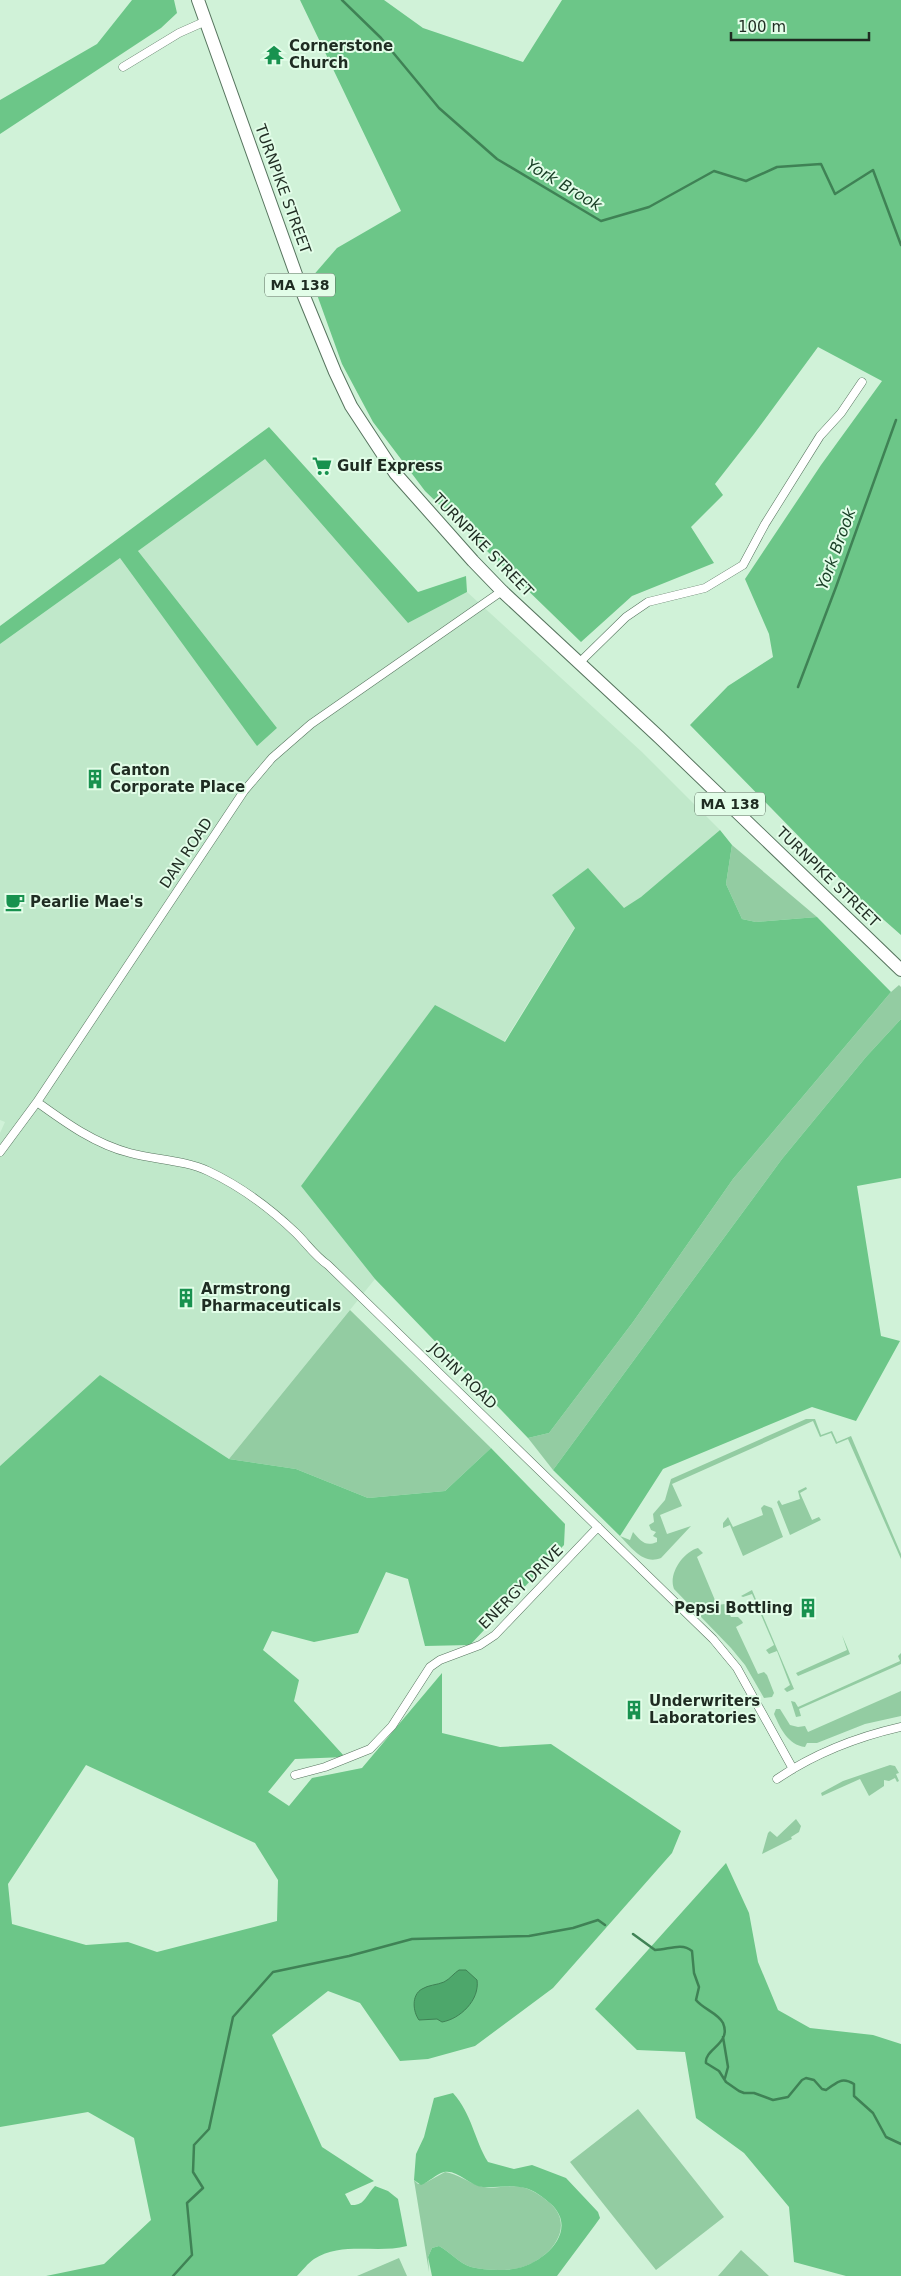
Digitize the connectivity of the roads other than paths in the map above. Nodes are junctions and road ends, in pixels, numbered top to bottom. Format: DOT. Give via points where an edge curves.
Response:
graph roads {
  1 [pos="198,0"];
  2 [pos="206,21"];
  3 [pos="123,67"];
  4 [pos="862,382"];
  5 [pos="502,591"];
  6 [pos="579,663"];
  7 [pos="901,970"];
  8 [pos="37,1102"];
  9 [pos="0,1152"];
  10 [pos="598,1527"];
  11 [pos="901,1727"];
  12 [pos="792,1769"];
  13 [pos="295,1775"];
  14 [pos="777,1779"];
  1 -- 2 [label="main road, TURNPIKE STREET / MA 138"];
  2 -- 3 [label="street" via="187,28"];
  2 -- 5 [label="main road, TURNPIKE STREET / MA 138" via="303,294 351,406 395,473"];
  4 -- 6 [label="street" via="820,436 743,565 705,588 648,602 626,617"];
  5 -- 6 [label="main road, TURNPIKE STREET / MA 138"];
  5 -- 8 [label="street, DAN ROAD" via="310,724 272,758 244,791"];
  6 -- 7 [label="main road, TURNPIKE STREET / MA 138"];
  8 -- 9 [label="street, DAN ROAD"];
  8 -- 10 [label="street, JOHN ROAD" via="74,1128 105,1144 209,1172 267,1208"];
  10 -- 12 [label="street, JOHN ROAD" via="729,1658"];
  10 -- 13 [label="street, ENERGY DRIVE" via="495,1635 430,1667 395,1722 373,1747 325,1767"];
  11 -- 12 [label="street" via="841,1746"];
  12 -- 14 [label="street"];
}
